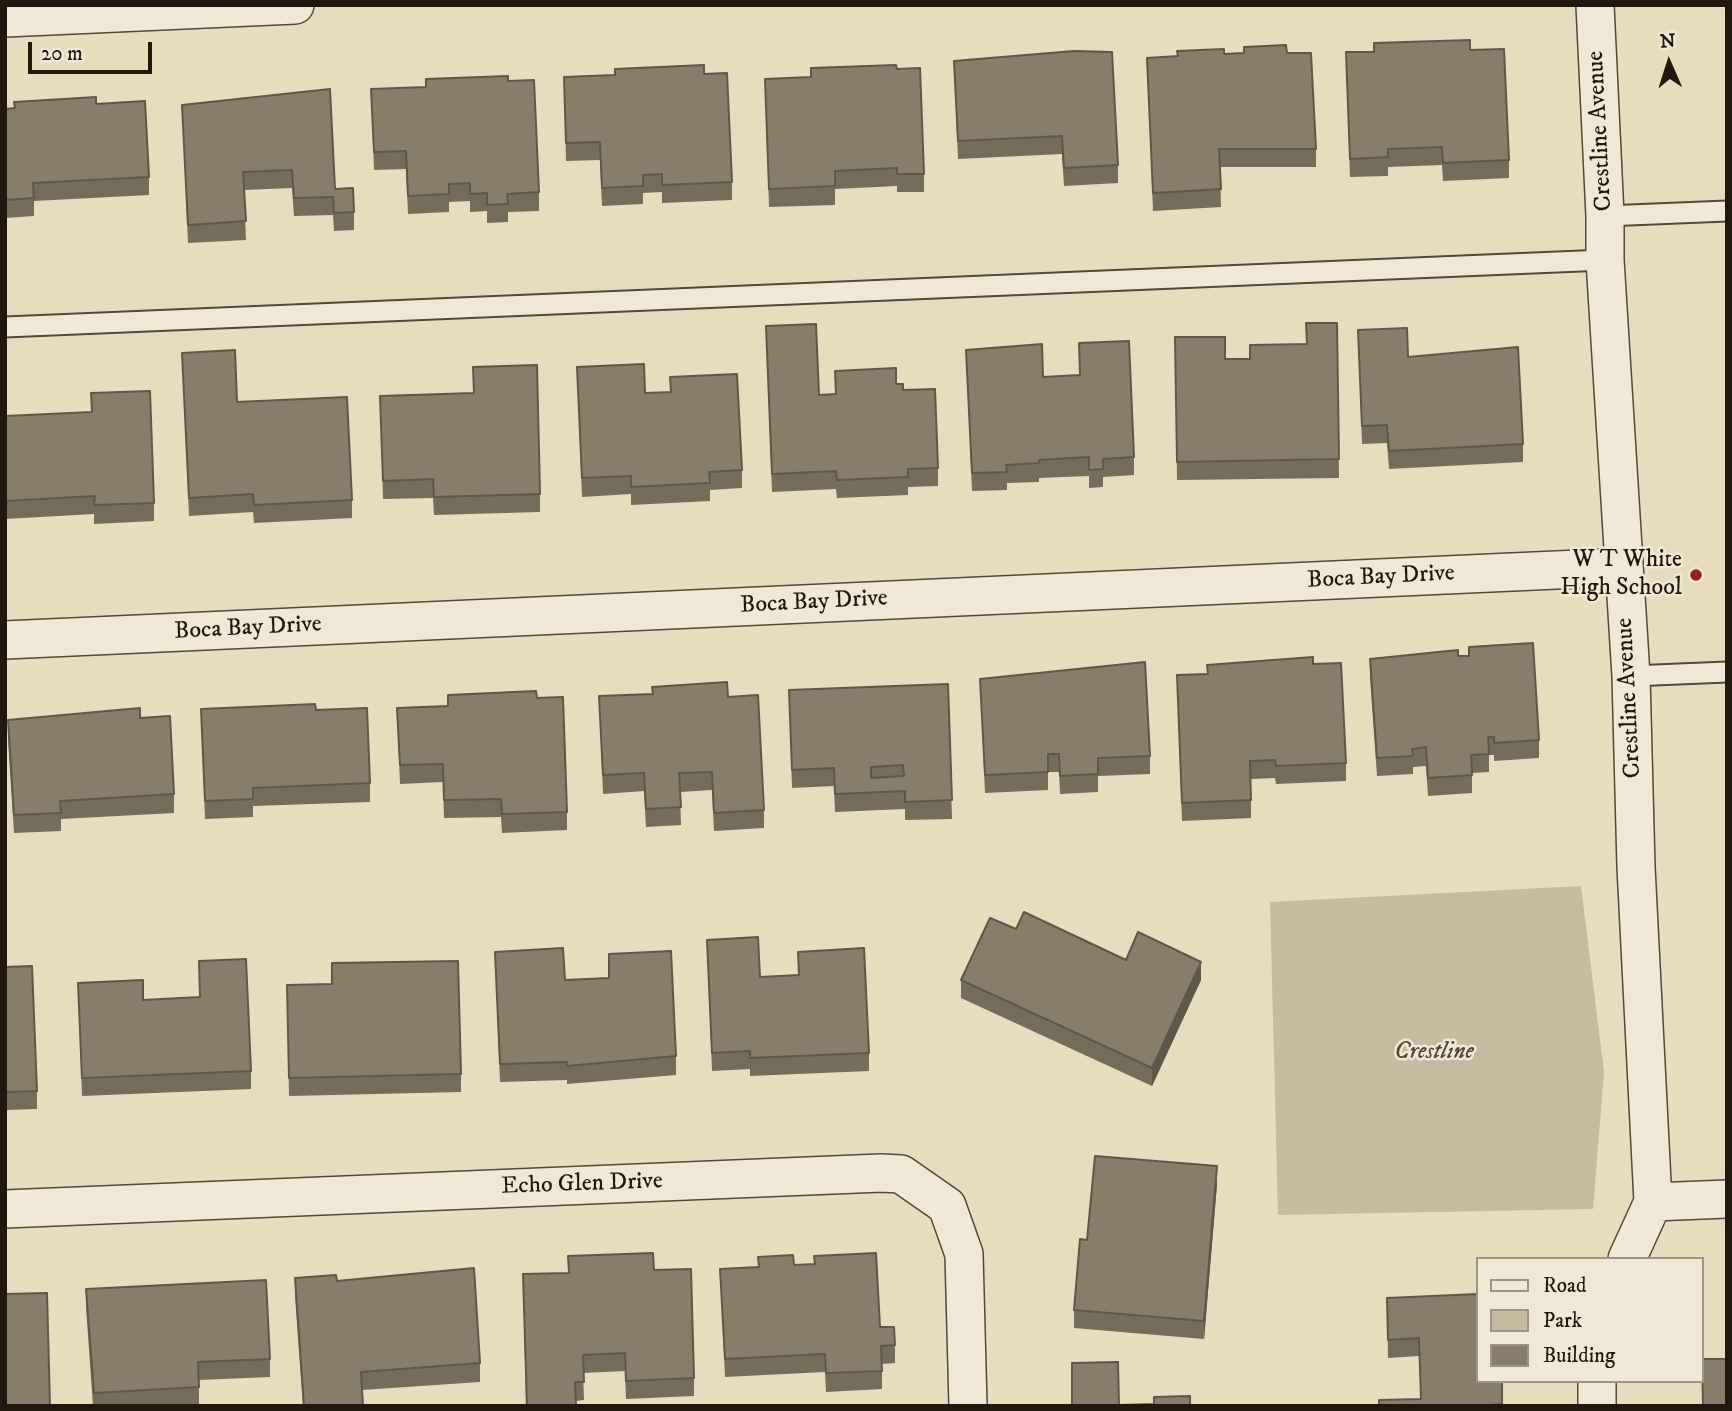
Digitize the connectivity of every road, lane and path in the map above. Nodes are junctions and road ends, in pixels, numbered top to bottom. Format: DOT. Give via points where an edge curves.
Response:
graph roads {
  1 [pos="295,5"];
  2 [pos="1595,5"];
  3 [pos="5,18"];
  4 [pos="1727,211"];
  5 [pos="1605,216"];
  6 [pos="1605,260"];
  7 [pos="5,327"];
  8 [pos="1623,567"];
  9 [pos="5,640"];
  10 [pos="1727,672"];
  11 [pos="1631,676"];
  12 [pos="1727,1199"];
  13 [pos="1653,1202"];
  14 [pos="5,1209"];
  15 [pos="1628,1257"];
  16 [pos="1597,1383"];
  17 [pos="968,1406"];
  18 [pos="1597,1406"];
  1 -- 3 [label="street"];
  2 -- 5 [label="street, Crestline Avenue"];
  4 -- 5 [label="lane"];
  5 -- 6 [label="street, Crestline Avenue"];
  6 -- 7 [label="lane"];
  6 -- 8 [label="street, Crestline Avenue"];
  8 -- 9 [label="street, Boca Bay Drive"];
  8 -- 11 [label="street, Crestline Avenue"];
  10 -- 11 [label="lane"];
  11 -- 13 [label="street, Crestline Avenue"];
  12 -- 13 [label="street"];
  13 -- 15 [label="street, Crestline Avenue"];
  14 -- 17 [label="street, Echo Glen Drive" via="901,1174 947,1206 964,1254"];
  16 -- 18 [label="street"];
}
